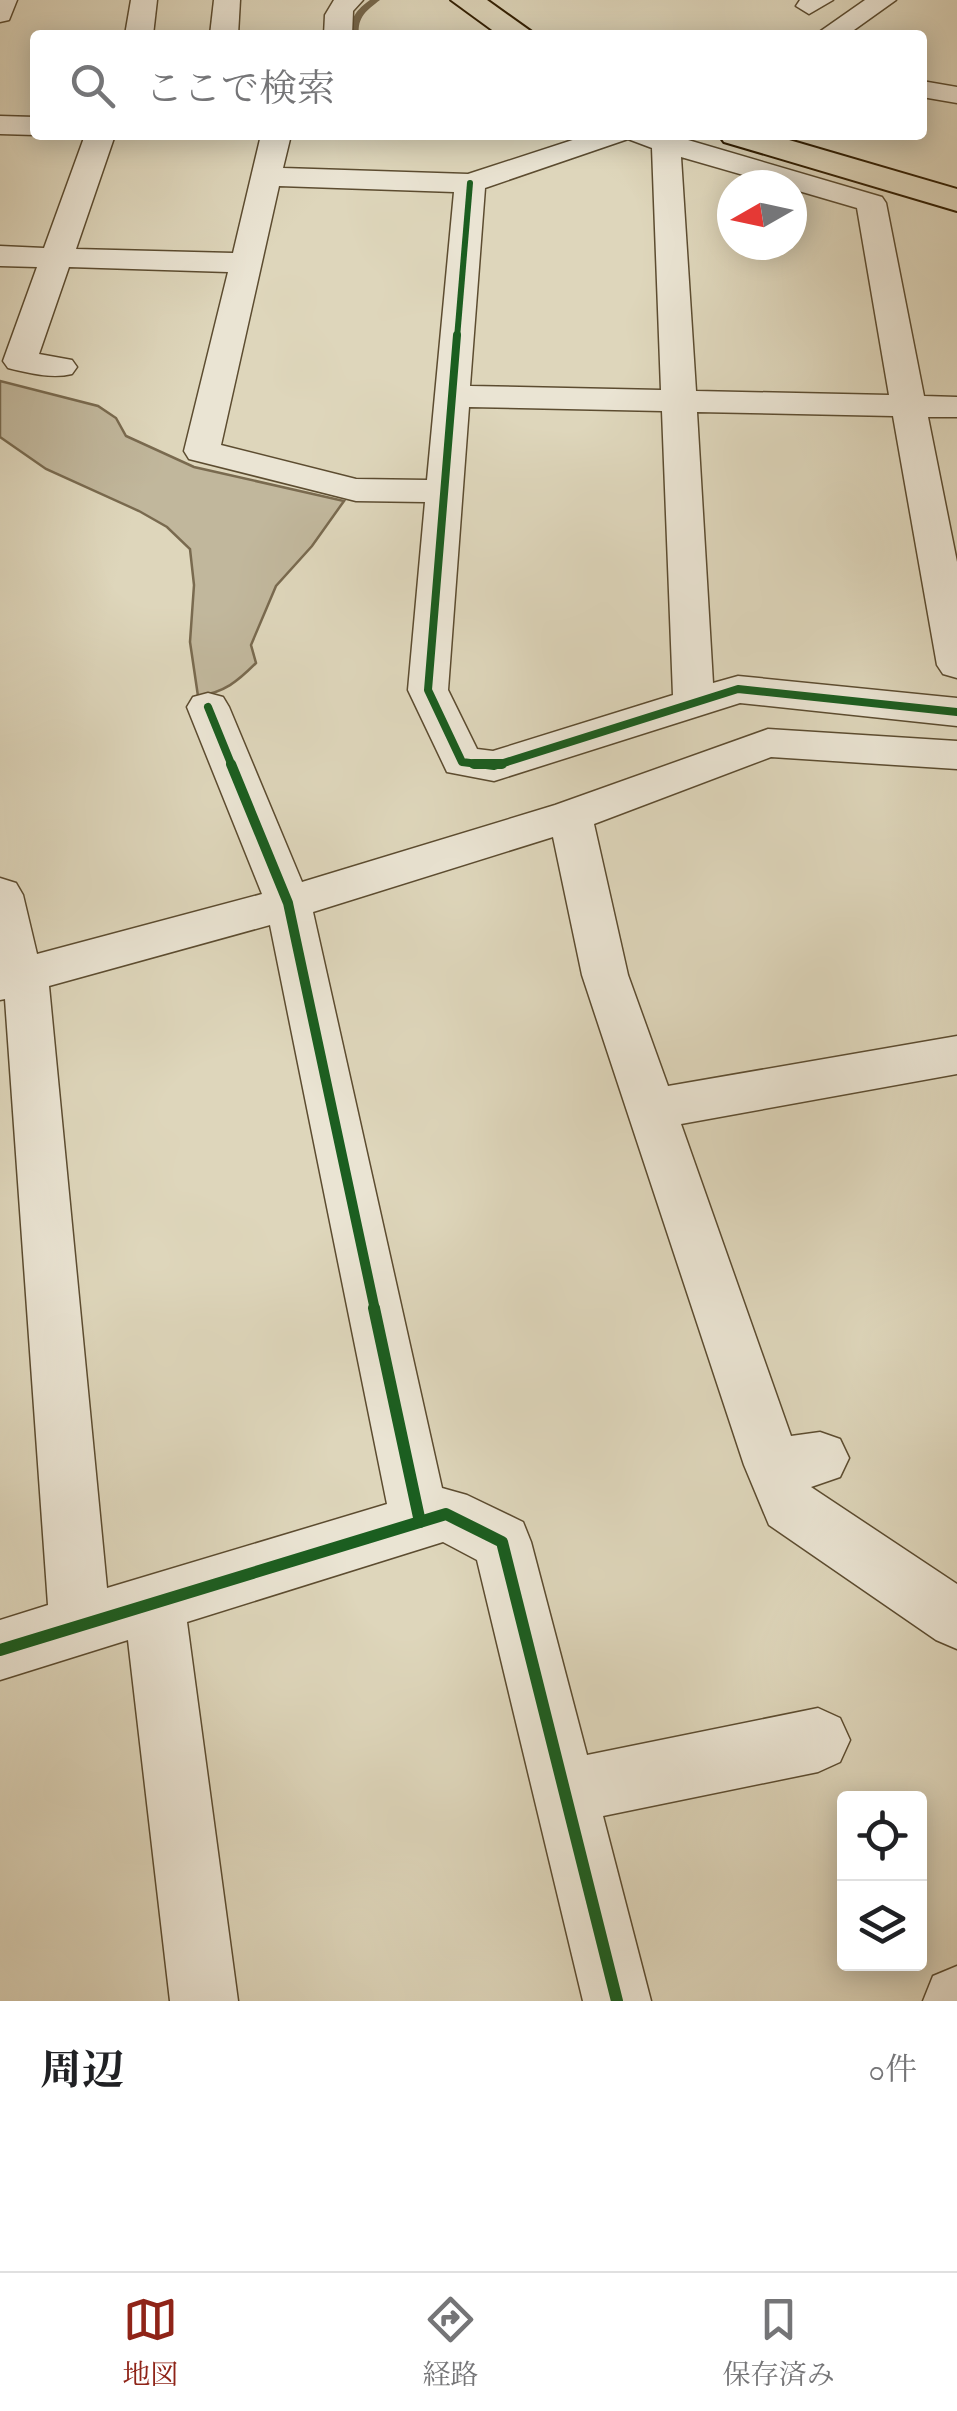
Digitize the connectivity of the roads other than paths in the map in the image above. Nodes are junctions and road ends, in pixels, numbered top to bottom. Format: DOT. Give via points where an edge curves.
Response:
graph roads {
  1 [pos="4,0"];
  2 [pos="144,0"];
  3 [pos="227,0"];
  4 [pos="350,0"];
  5 [pos="466,0"];
  6 [pos="883,0"];
  7 [pos="0,14"];
  8 [pos="139,30"];
  9 [pos="224,30"];
  10 [pos="337,30"];
  11 [pos="512,30"];
  12 [pos="837,30"];
  13 [pos="927,77"];
  14 [pos="957,82"];
  15 [pos="927,90"];
  16 [pos="957,95"];
  17 [pos="0,125"];
  18 [pos="30,126"];
  19 [pos="98,140"];
  20 [pos="275,140"];
  21 [pos="602,140"];
  22 [pos="653,140"];
  23 [pos="656,140"];
  24 [pos="753,140"];
  25 [pos="266,177"];
  26 [pos="470,184"];
  27 [pos="957,200"];
  28 [pos="0,256"];
  29 [pos="56,258"];
  30 [pos="246,262"];
  31 [pos="60,367"];
  32 [pos="454,396"];
  33 [pos="679,401"];
  34 [pos="909,406"];
  35 [pos="957,407"];
  36 [pos="446,491"];
  37 [pos="957,665"];
  38 [pos="694,703"];
  39 [pos="208,708"];
  40 [pos="957,712"];
  41 [pos="957,756"];
  42 [pos="570,816"];
  43 [pos="0,895"];
  44 [pos="288,903"];
  45 [pos="11,979"];
  46 [pos="957,1055"];
  47 [pos="652,1109"];
  48 [pos="420,1522"];
  49 [pos="154,1603"];
  50 [pos="957,1619"];
  51 [pos="80,1625"];
  52 [pos="0,1650"];
  53 [pos="818,1740"];
  54 [pos="564,1792"];
  55 [pos="204,2001"];
  56 [pos="617,2001"];
  1 -- 7 [label="street"];
  2 -- 8 [label="street"];
  3 -- 9 [label="street"];
  4 -- 10 [label="street" via="336,18"];
  5 -- 11 [label="main road"];
  6 -- 12 [label="street"];
  13 -- 14 [label="street"];
  15 -- 16 [label="street"];
  17 -- 18 [label="street"];
  19 -- 29 [label="street"];
  20 -- 25 [label="street"];
  21 -- 26 [label="street"];
  22 -- 33 [label="street"];
  23 -- 34 [label="street" via="871,203"];
  24 -- 27 [label="main road"];
  25 -- 26 [label="street"];
  25 -- 30 [label="street"];
  26 -- 32 [label="street"];
  28 -- 29 [label="street"];
  29 -- 30 [label="street"];
  29 -- 31 [label="street" via="20,361"];
  30 -- 36 [label="street" via="202,452 356,490"];
  32 -- 33 [label="street"];
  32 -- 36 [label="street"];
  33 -- 34 [label="street"];
  33 -- 38 [label="street"];
  34 -- 35 [label="street"];
  34 -- 37 [label="street"];
  36 -- 38 [label="street" via="428,690 462,762 494,766"];
  38 -- 40 [label="street" via="738,689"];
  39 -- 44 [label="street"];
  41 -- 42 [label="street" via="768,743"];
  42 -- 44 [label="street"];
  42 -- 47 [label="street" via="605,975"];
  43 -- 45 [label="street"];
  44 -- 45 [label="street"];
  44 -- 48 [label="street"];
  45 -- 51 [label="street" via="28,992"];
  46 -- 47 [label="street"];
  47 -- 50 [label="street" via="797,1462 790,1506"];
  48 -- 49 [label="street"];
  48 -- 54 [label="street" via="446,1514 502,1542"];
  49 -- 51 [label="street"];
  49 -- 55 [label="street"];
  51 -- 52 [label="street"];
  53 -- 54 [label="street"];
  54 -- 56 [label="street"];
}
